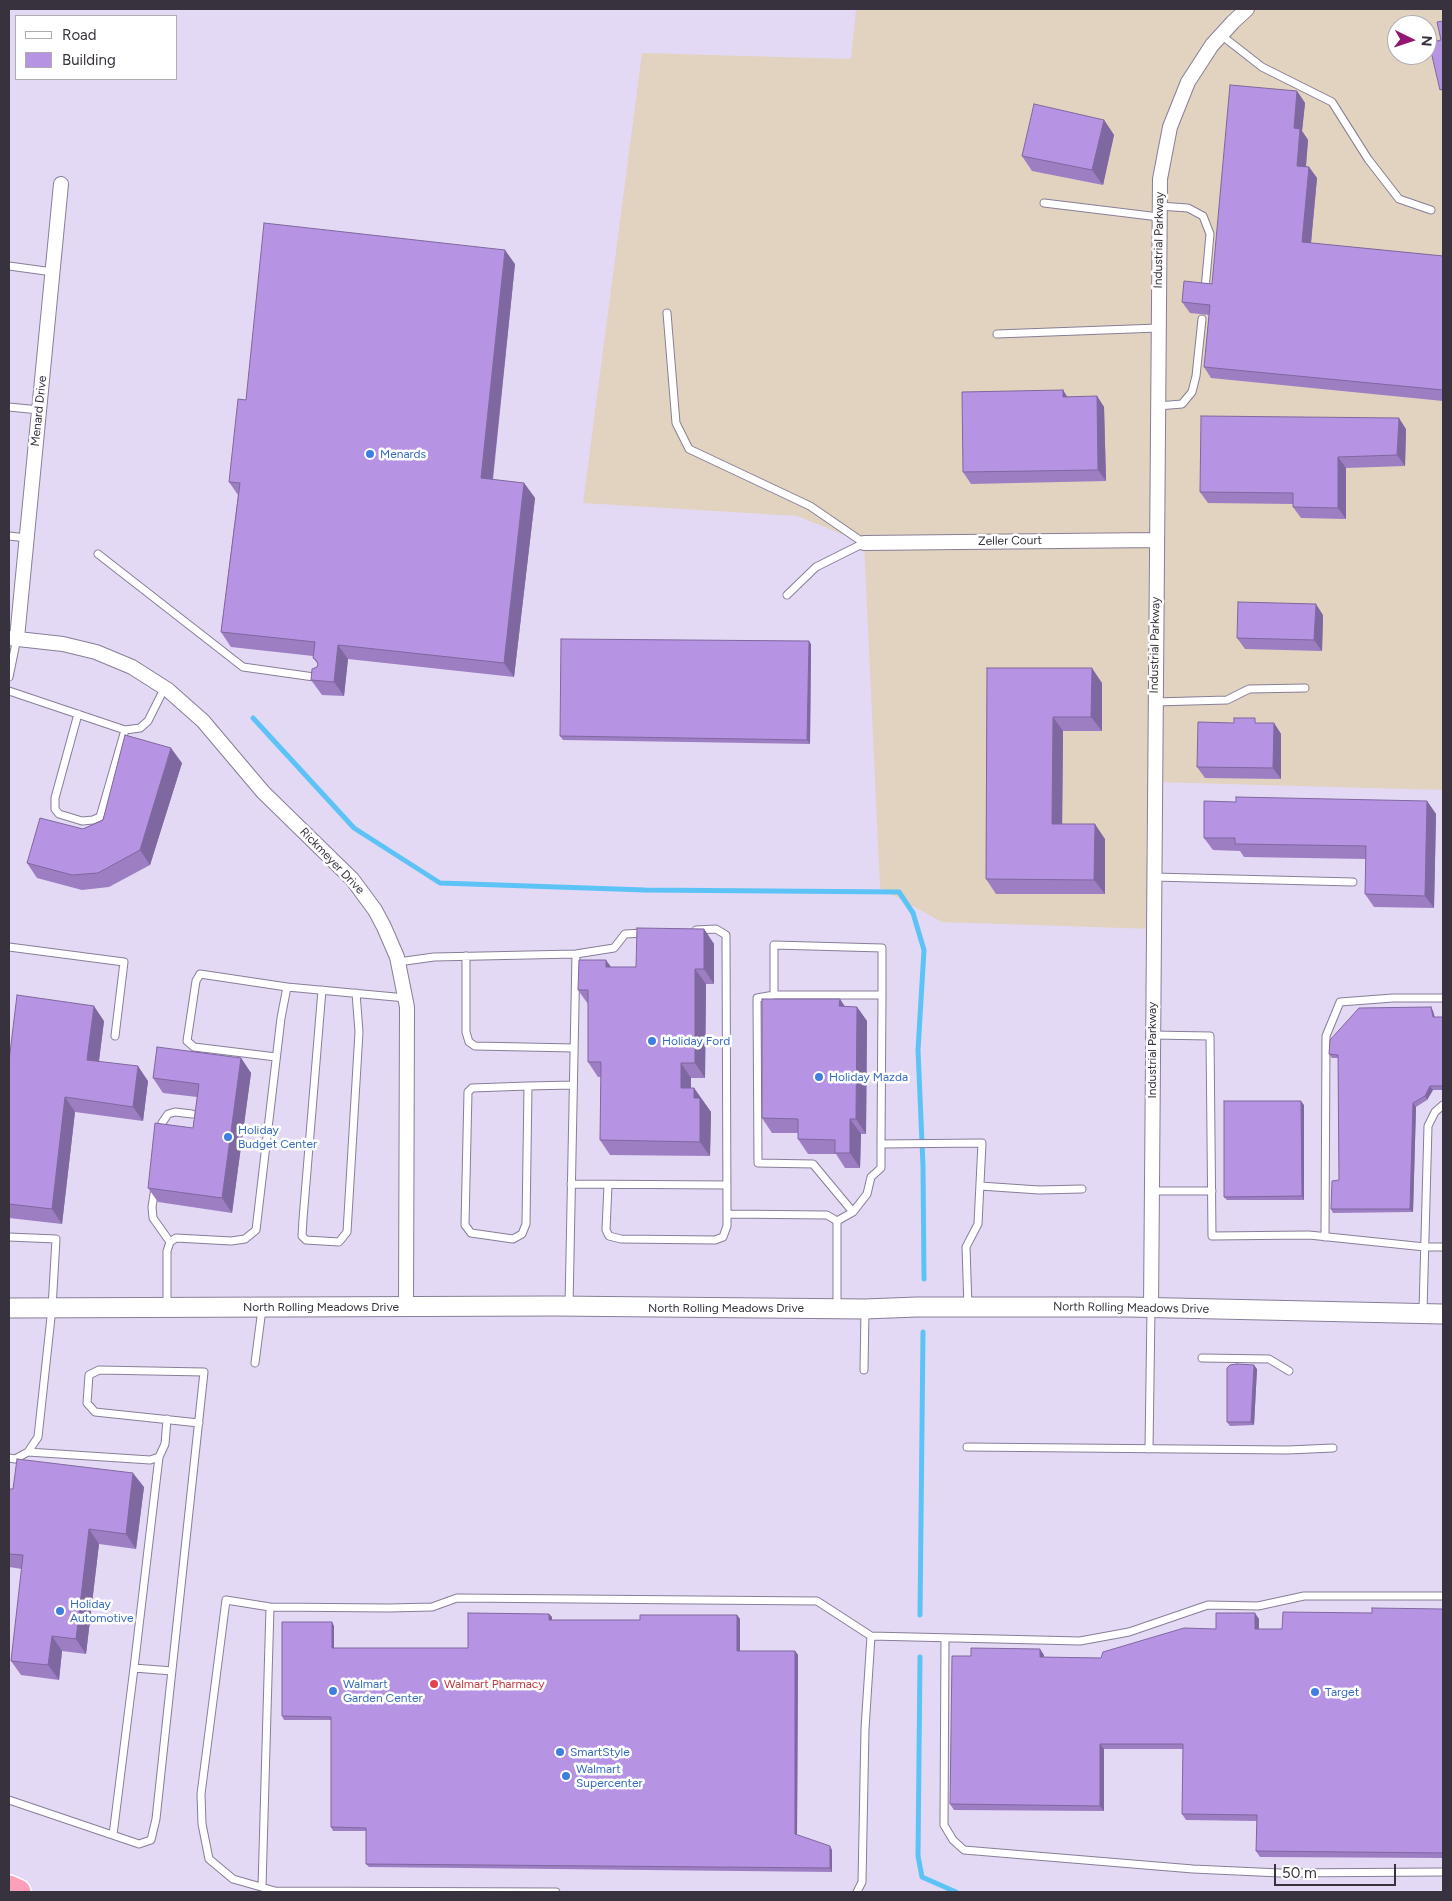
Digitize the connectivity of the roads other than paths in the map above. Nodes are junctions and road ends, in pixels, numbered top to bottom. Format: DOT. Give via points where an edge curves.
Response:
graph roads {
  1 [pos="1247,9"];
  2 [pos="1221,35"];
  3 [pos="61,184"];
  4 [pos="1044,203"];
  5 [pos="1431,210"];
  6 [pos="1159,212"];
  7 [pos="9,266"];
  8 [pos="53,272"];
  9 [pos="1205,288"];
  10 [pos="667,313"];
  11 [pos="1202,319"];
  12 [pos="1158,328"];
  13 [pos="997,334"];
  14 [pos="1157,406"];
  15 [pos="9,407"];
  16 [pos="39,410"];
  17 [pos="9,536"];
  18 [pos="27,538"];
  19 [pos="1156,540"];
  20 [pos="864,543"];
  21 [pos="98,554"];
  22 [pos="787,594"];
  23 [pos="13,638"];
  24 [pos="9,677"];
  25 [pos="323,678"];
  26 [pos="165,687"];
  27 [pos="1305,688"];
  28 [pos="9,691"];
  29 [pos="1155,702"];
  30 [pos="78,714"];
  31 [pos="125,730"];
  32 [pos="1153,877"];
  33 [pos="1353,882"];
  34 [pos="688,931"];
  35 [pos="652,932"];
  36 [pos="9,948"];
  37 [pos="576,954"];
  38 [pos="466,956"];
  39 [pos="398,962"];
  40 [pos="287,987"];
  41 [pos="322,990"];
  42 [pos="356,993"];
  43 [pos="774,995"];
  44 [pos="882,995"];
  45 [pos="406,998"];
  46 [pos="1443,998"];
  47 [pos="1152,1035"];
  48 [pos="115,1036"];
  49 [pos="574,1048"];
  50 [pos="276,1056"];
  51 [pos="573,1085"];
  52 [pos="528,1086"];
  53 [pos="1443,1105"];
  54 [pos="192,1114"];
  55 [pos="160,1141"];
  56 [pos="881,1144"];
  57 [pos="156,1179"];
  58 [pos="571,1184"];
  59 [pos="608,1185"];
  60 [pos="727,1186"];
  61 [pos="980,1186"];
  62 [pos="1082,1189"];
  63 [pos="1151,1191"];
  64 [pos="1212,1191"];
  65 [pos="853,1212"];
  66 [pos="727,1214"];
  67 [pos="837,1221"];
  68 [pos="9,1237"];
  69 [pos="1325,1237"];
  70 [pos="170,1242"];
  71 [pos="1425,1247"];
  72 [pos="1443,1247"];
  73 [pos="406,1306"];
  74 [pos="569,1306"];
  75 [pos="167,1307"];
  76 [pos="262,1307"];
  77 [pos="968,1307"];
  78 [pos="1151,1307"];
  79 [pos="9,1308"];
  80 [pos="52,1308"];
  81 [pos="837,1308"];
  82 [pos="865,1309"];
  83 [pos="1423,1314"];
  84 [pos="1443,1314"];
  85 [pos="1202,1358"];
  86 [pos="255,1363"];
  87 [pos="864,1370"];
  88 [pos="1289,1371"];
  89 [pos="167,1419"];
  90 [pos="199,1422"];
  91 [pos="967,1448"];
  92 [pos="1333,1448"];
  93 [pos="1149,1449"];
  94 [pos="28,1452"];
  95 [pos="159,1457"];
  96 [pos="9,1458"];
  97 [pos="1443,1596"];
  98 [pos="270,1607"];
  99 [pos="871,1636"];
  100 [pos="945,1638"];
  101 [pos="134,1668"];
  102 [pos="172,1671"];
  103 [pos="9,1800"];
  104 [pos="113,1835"];
  105 [pos="1443,1872"];
  106 [pos="262,1887"];
  107 [pos="9,1888"];
  108 [pos="18,1892"];
  109 [pos="556,1892"];
  110 [pos="857,1892"];
  1 -- 2 [label="street, Industrial Parkway"];
  2 -- 5 [label="lane" via="1262,67 1332,102 1368,159 1399,199"];
  2 -- 6 [label="street, Industrial Parkway" via="1195,71 1174,115 1163,157"];
  3 -- 8 [label="street, Menard Drive"];
  4 -- 6 [label="lane"];
  6 -- 9 [label="lane" via="1188,208 1203,216 1210,234"];
  6 -- 12 [label="street, Industrial Parkway"];
  7 -- 8 [label="lane"];
  8 -- 16 [label="street, Menard Drive"];
  10 -- 20 [label="lane" via="676,422 689,449 810,506"];
  11 -- 14 [label="lane" via="1192,392 1182,404"];
  12 -- 13 [label="lane"];
  12 -- 14 [label="street, Industrial Parkway"];
  14 -- 19 [label="street, Industrial Parkway"];
  15 -- 16 [label="lane"];
  16 -- 18 [label="street, Menard Drive"];
  17 -- 18 [label="lane"];
  18 -- 23 [label="street, Menard Drive"];
  19 -- 20 [label="street, Zeller Court"];
  19 -- 29 [label="street, Industrial Parkway"];
  20 -- 22 [label="lane" via="816,567"];
  21 -- 25 [label="lane" via="243,667"];
  23 -- 24 [label="lane"];
  23 -- 26 [label="street, Rickmeyer Drive" via="96,652 132,667"];
  26 -- 31 [label="lane" via="148,721 140,728"];
  26 -- 39 [label="street, Rickmeyer Drive" via="199,717 256,785 357,885 384,927"];
  27 -- 29 [label="lane" via="1249,689 1227,700"];
  28 -- 30 [label="lane"];
  29 -- 32 [label="street, Industrial Parkway"];
  30 -- 31 [label="lane"];
  30 -- 31 [label="lane" via="55,798 58,814 82,821 100,817"];
  32 -- 33 [label="lane"];
  32 -- 47 [label="street, Industrial Parkway"];
  34 -- 60 [label="lane" via="716,929 726,935"];
  35 -- 37 [label="lane" via="625,934 614,948"];
  36 -- 48 [label="lane" via="124,962"];
  37 -- 38 [label="lane"];
  37 -- 49 [label="lane"];
  38 -- 39 [label="lane"];
  38 -- 49 [label="lane" via="466,1032 469,1042 475,1046"];
  39 -- 45 [label="street, Rickmeyer Drive"];
  40 -- 41 [label="lane"];
  40 -- 50 [label="lane"];
  40 -- 50 [label="lane" via="200,974 196,981 187,1041 194,1047"];
  41 -- 42 [label="lane"];
  41 -- 42 [label="lane" via="303,1219 302,1236 306,1240 339,1242 347,1232 360,1032"];
  42 -- 45 [label="lane"];
  43 -- 44 [label="lane"];
  43 -- 44 [label="lane" via="774,945 882,948"];
  43 -- 65 [label="lane" via="757,998 758,1163 813,1164"];
  44 -- 56 [label="lane"];
  45 -- 73 [label="street, Rickmeyer Drive"];
  46 -- 69 [label="lane" via="1340,1002 1326,1036"];
  47 -- 63 [label="street, Industrial Parkway"];
  47 -- 64 [label="lane" via="1210,1036"];
  49 -- 51 [label="lane"];
  50 -- 70 [label="lane" via="256,1230 245,1239 231,1241 176,1238"];
  51 -- 52 [label="lane"];
  51 -- 58 [label="lane"];
  52 -- 52 [label="lane" via="472,1088 468,1092 465,1226 471,1233 513,1239 522,1234 526,1224"];
  53 -- 71 [label="lane" via="1434,1112 1428,1126"];
  54 -- 55 [label="lane" via="168,1114 162,1123"];
  56 -- 61 [label="lane" via="982,1143"];
  56 -- 65 [label="lane" via="882,1168 871,1178 867,1194"];
  57 -- 70 [label="lane" via="153,1218"];
  58 -- 59 [label="lane"];
  58 -- 74 [label="lane"];
  59 -- 60 [label="lane"];
  59 -- 66 [label="lane" via="606,1230 609,1236 621,1239 715,1240 723,1237"];
  60 -- 66 [label="lane"];
  61 -- 62 [label="lane"];
  61 -- 77 [label="lane" via="978,1224 966,1247"];
  63 -- 64 [label="lane"];
  63 -- 78 [label="street, Industrial Parkway"];
  64 -- 69 [label="lane" via="1212,1236"];
  65 -- 67 [label="lane"];
  66 -- 67 [label="lane" via="827,1215"];
  67 -- 81 [label="lane"];
  68 -- 80 [label="lane" via="56,1239"];
  69 -- 71 [label="lane"];
  70 -- 75 [label="lane" via="167,1250"];
  71 -- 72 [label="lane"];
  71 -- 83 [label="lane"];
  73 -- 74 [label="main road, North Rolling Meadows Drive"];
  73 -- 76 [label="main road, North Rolling Meadows Drive"];
  74 -- 81 [label="main road, North Rolling Meadows Drive"];
  75 -- 76 [label="main road, North Rolling Meadows Drive"];
  75 -- 80 [label="main road, North Rolling Meadows Drive"];
  76 -- 86 [label="lane"];
  77 -- 78 [label="main road, North Rolling Meadows Drive"];
  77 -- 82 [label="main road, North Rolling Meadows Drive"];
  78 -- 83 [label="main road, North Rolling Meadows Drive"];
  78 -- 93 [label="lane"];
  79 -- 80 [label="main road, North Rolling Meadows Drive"];
  80 -- 94 [label="lane" via="38,1437"];
  81 -- 82 [label="main road, North Rolling Meadows Drive"];
  82 -- 87 [label="lane"];
  83 -- 84 [label="main road, North Rolling Meadows Drive"];
  85 -- 88 [label="lane" via="1269,1359"];
  89 -- 90 [label="lane"];
  89 -- 90 [label="lane" via="95,1412 88,1403 90,1375 99,1370 204,1372"];
  89 -- 95 [label="lane" via="165,1444"];
  90 -- 102 [label="lane"];
  91 -- 93 [label="lane"];
  92 -- 93 [label="lane"];
  94 -- 95 [label="lane" via="150,1460"];
  94 -- 96 [label="lane" via="15,1459"];
  95 -- 101 [label="lane"];
  97 -- 100 [label="lane" via="1304,1596 1258,1606 1208,1605 1147,1627 1080,1641"];
  98 -- 99 [label="lane" via="432,1607 457,1598 817,1601"];
  98 -- 106 [label="lane"];
  98 -- 106 [label="lane" via="226,1600 201,1794 202,1824 209,1858 232,1879"];
  99 -- 100 [label="lane"];
  99 -- 110 [label="lane" via="865,1729 862,1882"];
  100 -- 105 [label="lane" via="944,1825 964,1850 1193,1869"];
  101 -- 102 [label="lane"];
  101 -- 104 [label="lane"];
  102 -- 104 [label="lane" via="151,1840 139,1844"];
  103 -- 104 [label="lane"];
  106 -- 109 [label="lane" via="275,1890"];
  107 -- 108 [label="highway"];
}
